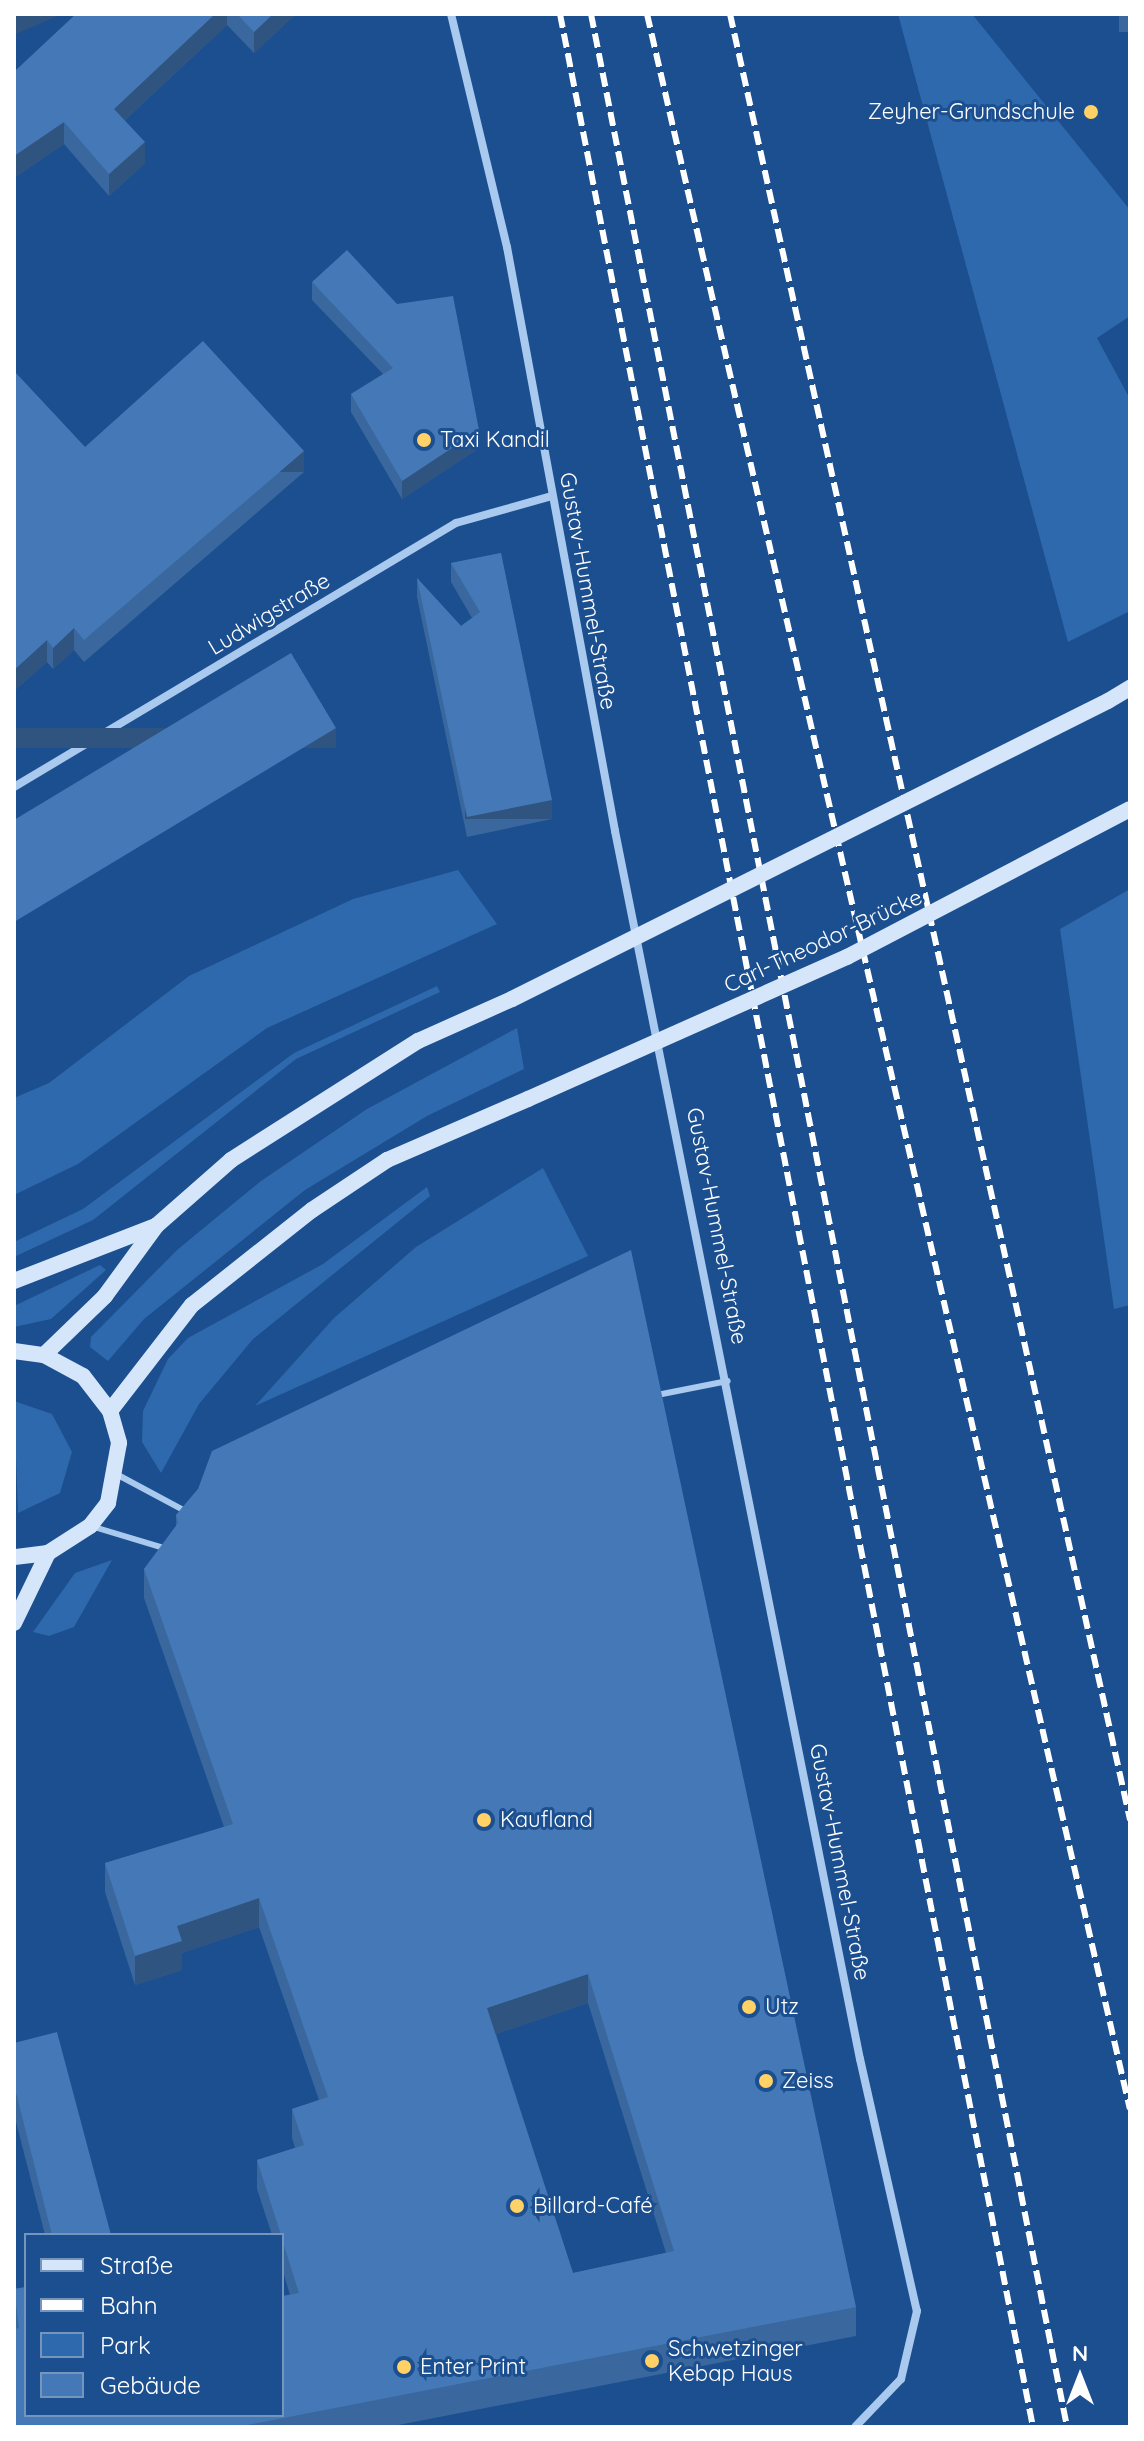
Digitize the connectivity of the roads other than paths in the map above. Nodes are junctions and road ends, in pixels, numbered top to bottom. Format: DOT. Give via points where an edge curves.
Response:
graph roads {
  1 [pos="451,14"];
  2 [pos="552,496"];
  3 [pos="1130,688"];
  4 [pos="14,787"];
  5 [pos="1130,809"];
  6 [pos="156,1226"];
  7 [pos="14,1281"];
  8 [pos="14,1351"];
  9 [pos="44,1355"];
  10 [pos="728,1381"];
  11 [pos="657,1395"];
  12 [pos="110,1411"];
  13 [pos="118,1475"];
  14 [pos="193,1515"];
  15 [pos="90,1526"];
  16 [pos="173,1550"];
  17 [pos="48,1553"];
  18 [pos="14,1557"];
  19 [pos="14,1623"];
  20 [pos="855,2427"];
  1 -- 2 [label="street, Gustav-Hummel-Straße" via="507,247"];
  2 -- 4 [label="street, Ludwigstraße" via="456,523"];
  2 -- 10 [label="street, Gustav-Hummel-Straße"];
  3 -- 6 [label="main road, bridge" via="512,999 418,1041 231,1160"];
  5 -- 12 [label="main road, Carl-Theodor-Brücke, bridge" via="847,957 387,1160 312,1210 192,1305"];
  6 -- 7 [label="main road"];
  6 -- 9 [label="main road" via="105,1296"];
  8 -- 9 [label="main road"];
  9 -- 12 [label="main road" via="83,1376"];
  10 -- 11 [label="lane"];
  10 -- 20 [label="street, Gustav-Hummel-Straße" via="860,2059 917,2311 901,2379"];
  12 -- 13 [label="main road"];
  13 -- 14 [label="lane"];
  13 -- 15 [label="main road"];
  15 -- 16 [label="lane"];
  15 -- 17 [label="main road"];
  17 -- 18 [label="main road"];
  17 -- 19 [label="main road"];
}
